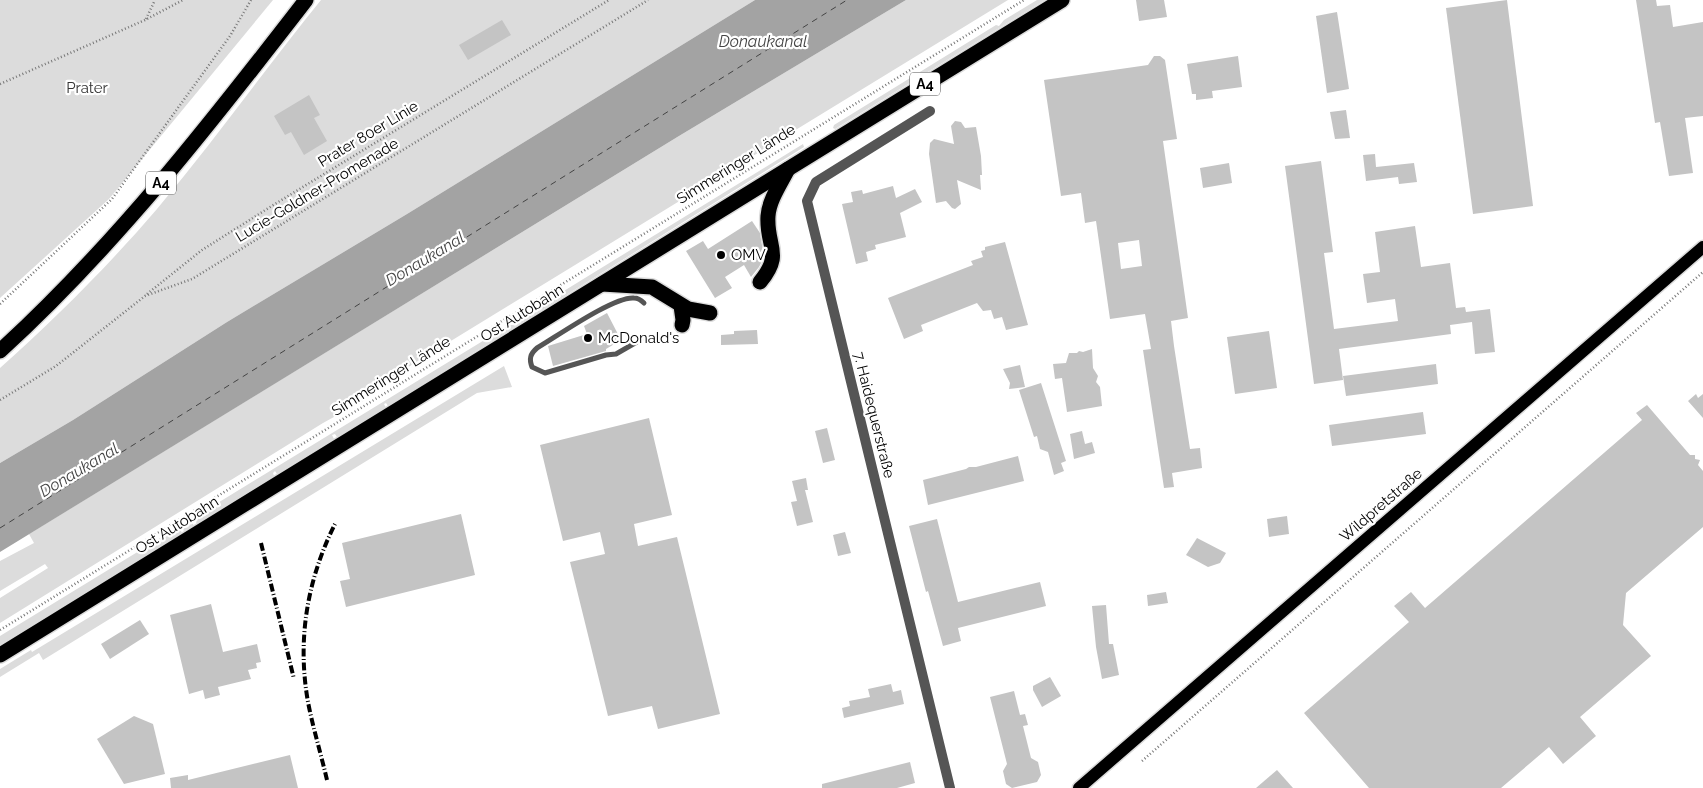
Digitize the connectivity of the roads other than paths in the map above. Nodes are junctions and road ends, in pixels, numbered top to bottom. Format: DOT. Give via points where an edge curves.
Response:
graph roads {
  1 [pos="306,0"];
  2 [pos="1062,0"];
  3 [pos="930,111"];
  4 [pos="789,168"];
  5 [pos="1703,247"];
  6 [pos="760,282"];
  7 [pos="602,284"];
  8 [pos="644,303"];
  9 [pos="680,306"];
  10 [pos="710,313"];
  11 [pos="682,325"];
  12 [pos="642,339"];
  13 [pos="0,351"];
  14 [pos="0,655"];
  15 [pos="950,788"];
  16 [pos="1079,788"];
  1 -- 13 [label="highway, A4" via="153,194 60,294"];
  2 -- 4 [label="highway, Ost Autobahn / A4"];
  3 -- 15 [label="street, 7. Haidequerstraße" via="816,182 807,201"];
  4 -- 6 [label="highway" via="768,214 773,263"];
  4 -- 7 [label="highway, Ost Autobahn / A4"];
  5 -- 16 [label="main road, Wildpretstraße"];
  7 -- 9 [label="highway" via="652,287"];
  7 -- 14 [label="highway, Ost Autobahn / A4"];
  8 -- 12 [label="lane" via="633,298 607,306 537,348 530,360 532,367 545,372 616,354"];
  9 -- 10 [label="highway"];
  9 -- 11 [label="highway"];
}
